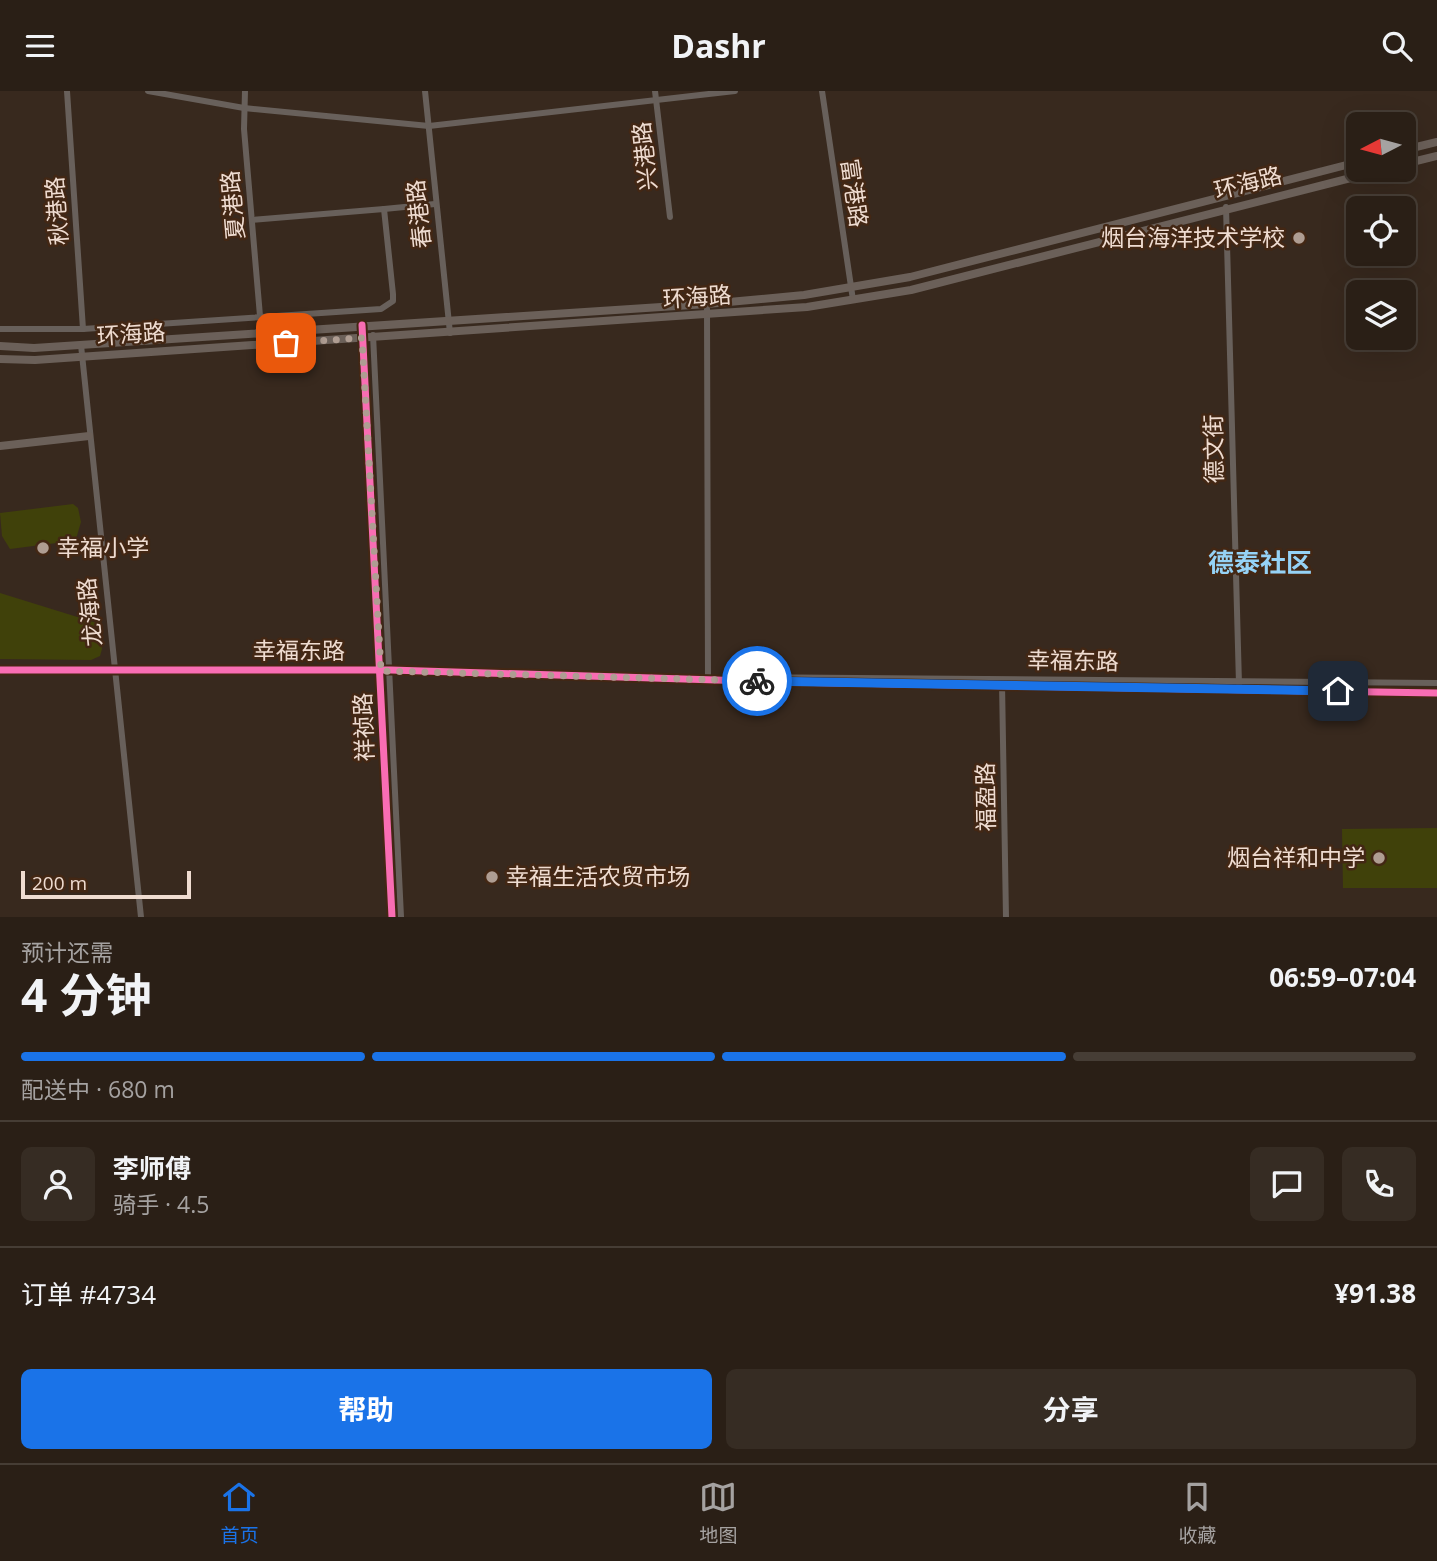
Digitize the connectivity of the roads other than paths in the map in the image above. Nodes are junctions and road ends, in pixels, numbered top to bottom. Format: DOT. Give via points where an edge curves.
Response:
graph roads {
  1 [pos="67,91"];
  2 [pos="148,91"];
  3 [pos="245,91"];
  4 [pos="425,91"];
  5 [pos="655,91"];
  6 [pos="735,91"];
  7 [pos="822,91"];
  8 [pos="656,100"];
  9 [pos="244,108"];
  10 [pos="429,125"];
  11 [pos="1437,142"];
  12 [pos="1416,147"];
  13 [pos="1437,156"];
  14 [pos="1416,162"];
  15 [pos="1346,165"];
  16 [pos="1346,179"];
  17 [pos="435,204"];
  18 [pos="1226,208"];
  19 [pos="384,209"];
  20 [pos="670,217"];
  21 [pos="252,220"];
  22 [pos="850,287"];
  23 [pos="853,300"];
  24 [pos="707,304"];
  25 [pos="260,316"];
  26 [pos="707,316"];
  27 [pos="450,321"];
  28 [pos="362,325"];
  29 [pos="372,325"];
  30 [pos="0,329"];
  31 [pos="83,329"];
  32 [pos="450,333"];
  33 [pos="362,338"];
  34 [pos="373,338"];
  35 [pos="81,345"];
  36 [pos="0,346"];
  37 [pos="82,357"];
  38 [pos="0,359"];
  39 [pos="89,436"];
  40 [pos="0,446"];
  41 [pos="0,670"];
  42 [pos="391,670"];
  43 [pos="114,671"];
  44 [pos="381,671"];
  45 [pos="1002,677"];
  46 [pos="708,678"];
  47 [pos="1238,680"];
  48 [pos="1437,683"];
  49 [pos="1002,686"];
  50 [pos="1239,690"];
  51 [pos="1437,693"];
  52 [pos="141,917"];
  53 [pos="392,917"];
  54 [pos="401,917"];
  55 [pos="1006,917"];
  1 -- 31 [label="street, 秋港路"];
  2 -- 9 [label="street"];
  3 -- 9 [label="street, 夏港路"];
  4 -- 10 [label="street, 春港路"];
  5 -- 8 [label="street, 兴港路"];
  6 -- 8 [label="street"];
  7 -- 22 [label="street, 富港路"];
  8 -- 10 [label="street"];
  8 -- 20 [label="street, 兴港路"];
  9 -- 10 [label="street"];
  9 -- 21 [label="street, 夏港路"];
  10 -- 17 [label="street, 春港路"];
  11 -- 12 [label="main road"];
  13 -- 14 [label="main road"];
  15 -- 22 [label="main road, 环海路" via="910,277"];
  16 -- 18 [label="main road, 环海路"];
  17 -- 19 [label="street"];
  17 -- 27 [label="street, 春港路"];
  18 -- 23 [label="main road, 环海路" via="982,272"];
  18 -- 47 [label="street, 德文街"];
  19 -- 21 [label="street"];
  19 -- 25 [label="street" via="393,294 388,306"];
  21 -- 25 [label="street, 夏港路"];
  22 -- 23 [label="street, 富港路"];
  22 -- 24 [label="main road, 环海路"];
  23 -- 26 [label="main road, 环海路"];
  24 -- 26 [label="street"];
  24 -- 27 [label="main road, 环海路"];
  25 -- 31 [label="street"];
  26 -- 32 [label="main road, 环海路"];
  26 -- 46 [label="street"];
  27 -- 29 [label="main road, 环海路"];
  27 -- 32 [label="street, 春港路"];
  28 -- 29 [label="main road, 环海路"];
  28 -- 33 [label="street, 祥祯路"];
  28 -- 35 [label="main road, 环海路"];
  29 -- 34 [label="street, 祥祯路"];
  30 -- 31 [label="street"];
  32 -- 34 [label="main road, 环海路"];
  33 -- 34 [label="main road, 环海路"];
  33 -- 37 [label="main road, 环海路"];
  33 -- 44 [label="street, 祥祯路"];
  34 -- 42 [label="street, 祥祯路"];
  35 -- 36 [label="main road, 环海路"];
  35 -- 37 [label="street, 龙海路"];
  37 -- 38 [label="main road, 环海路"];
  37 -- 39 [label="street, 龙海路"];
  39 -- 40 [label="main road"];
  39 -- 43 [label="street, 龙海路"];
  41 -- 43 [label="street, 幸福东路"];
  42 -- 44 [label="street, 幸福东路"];
  42 -- 46 [label="street, 幸福东路"];
  42 -- 54 [label="street, 祥祯路"];
  43 -- 44 [label="street, 幸福东路"];
  43 -- 52 [label="street, 龙海路"];
  44 -- 53 [label="street, 祥祯路"];
  45 -- 46 [label="street, 幸福东路"];
  45 -- 47 [label="street, 幸福东路"];
  45 -- 49 [label="street, 福盈路"];
  46 -- 49 [label="street, 幸福东路"];
  47 -- 48 [label="street, 幸福东路"];
  47 -- 50 [label="street, 德文街"];
  49 -- 50 [label="street, 幸福东路"];
  49 -- 55 [label="street, 福盈路"];
  50 -- 51 [label="street, 幸福东路"];
}
